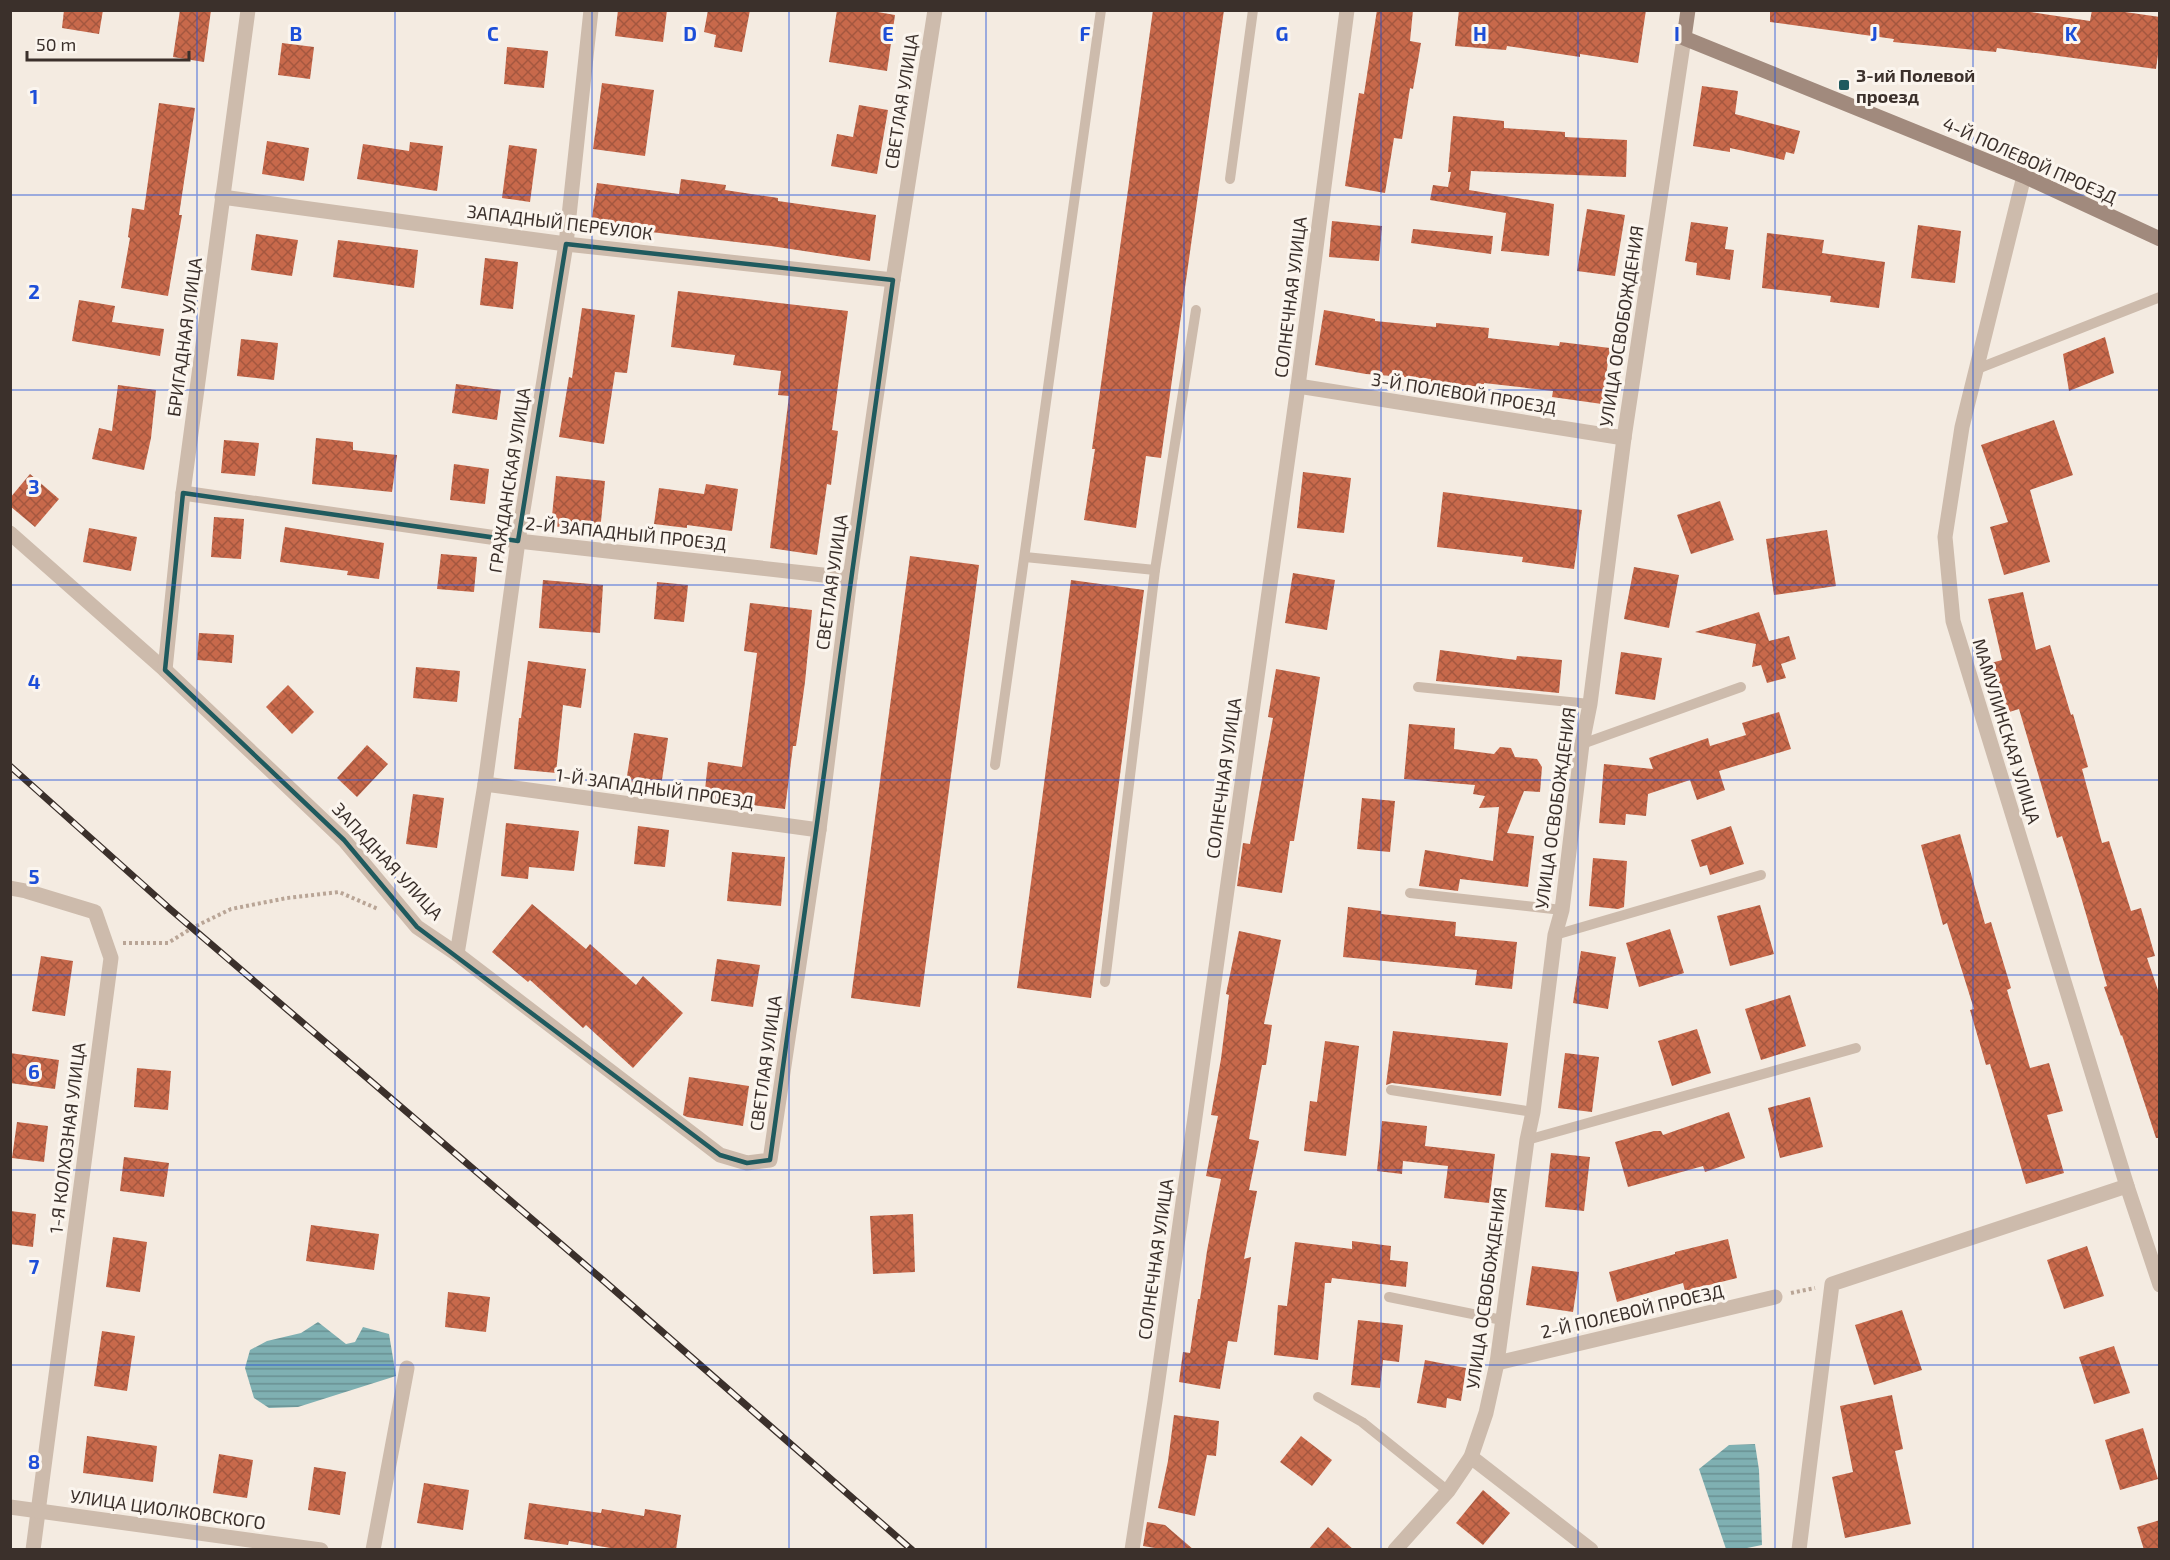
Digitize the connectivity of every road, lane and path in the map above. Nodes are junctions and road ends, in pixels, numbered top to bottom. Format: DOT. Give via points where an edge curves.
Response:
graph roads {
  1 [pos="248,10"];
  2 [pos="591,10"];
  3 [pos="935,10"];
  4 [pos="1101,10"];
  5 [pos="1253,10"];
  6 [pos="1347,10"];
  7 [pos="1688,10"];
  8 [pos="1684,38"];
  9 [pos="2024,176"];
  10 [pos="1230,178"];
  11 [pos="222,197"];
  12 [pos="2160,239"];
  13 [pos="566,244"];
  14 [pos="893,280"];
  15 [pos="2160,297"];
  16 [pos="1196,310"];
  17 [pos="1977,369"];
  18 [pos="1298,386"];
  19 [pos="1624,438"];
  20 [pos="183,493"];
  21 [pos="10,533"];
  22 [pos="518,540"];
  23 [pos="1025,556"];
  24 [pos="1155,570"];
  25 [pos="850,578"];
  26 [pos="165,670"];
  27 [pos="1418,687"];
  28 [pos="1741,687"];
  29 [pos="1590,704"];
  30 [pos="1582,744"];
  31 [pos="995,765"];
  32 [pos="485,784"];
  33 [pos="819,830"];
  34 [pos="1761,874"];
  35 [pos="10,888"];
  36 [pos="1410,893"];
  37 [pos="1562,910"];
  38 [pos="388,914"];
  39 [pos="1555,935"];
  40 [pos="105,942"];
  41 [pos="457,954"];
  42 [pos="1105,982"];
  43 [pos="1856,1048"];
  44 [pos="1391,1090"];
  45 [pos="1533,1112"];
  46 [pos="1527,1140"];
  47 [pos="770,1160"];
  48 [pos="2127,1186"];
  49 [pos="1832,1284"];
  50 [pos="2160,1285"];
  51 [pos="1775,1297"];
  52 [pos="1389,1298"];
  53 [pos="1502,1320"];
  54 [pos="1497,1363"];
  55 [pos="407,1368"];
  56 [pos="1318,1397"];
  57 [pos="1471,1457"];
  58 [pos="1448,1491"];
  59 [pos="10,1507"];
  60 [pos="39,1511"];
  61 [pos="33,1550"];
  62 [pos="321,1550"];
  63 [pos="373,1550"];
  64 [pos="1132,1550"];
  65 [pos="1395,1550"];
  66 [pos="1591,1550"];
  67 [pos="1799,1550"];
  1 -- 11 [label="street, БРИГАДНАЯ УЛИЦА"];
  2 -- 13 [label="street, ГРАЖДАНСКАЯ УЛИЦА"];
  3 -- 14 [label="street, СВЕТЛАЯ УЛИЦА"];
  4 -- 23 [label="lane"];
  5 -- 10 [label="lane"];
  6 -- 18 [label="street, СОЛНЕЧНАЯ УЛИЦА"];
  7 -- 8 [label="street, УЛИЦА ОСВОБОЖДЕНИЯ"];
  8 -- 9 [label="street, 4-Й ПОЛЕВОЙ ПРОЕЗД"];
  8 -- 19 [label="street, УЛИЦА ОСВОБОЖДЕНИЯ"];
  9 -- 12 [label="street, 4-Й ПОЛЕВОЙ ПРОЕЗД"];
  9 -- 17 [label="street, МАМУЛИНСКАЯ УЛИЦА"];
  11 -- 13 [label="street, ЗАПАДНЫЙ ПЕРЕУЛОК"];
  11 -- 20 [label="street, БРИГАДНАЯ УЛИЦА"];
  13 -- 14 [label="street, ЗАПАДНЫЙ ПЕРЕУЛОК"];
  13 -- 22 [label="street, ГРАЖДАНСКАЯ УЛИЦА"];
  14 -- 25 [label="street, СВЕТЛАЯ УЛИЦА"];
  15 -- 17 [label="lane"];
  16 -- 24 [label="lane"];
  17 -- 48 [label="street, МАМУЛИНСКАЯ УЛИЦА" via="1962,427 1946,537 1953,621"];
  18 -- 19 [label="street, 3-Й ПОЛЕВОЙ ПРОЕЗД"];
  18 -- 64 [label="street, СОЛНЕЧНАЯ УЛИЦА"];
  19 -- 29 [label="street, УЛИЦА ОСВОБОЖДЕНИЯ"];
  20 -- 22 [label="street, 2-Й ЗАПАДНЫЙ ПРОЕЗД"];
  20 -- 26 [label="street, БРИГАДНАЯ УЛИЦА"];
  21 -- 26 [label="street, ЗАПАДНАЯ УЛИЦА"];
  22 -- 25 [label="street, 2-Й ЗАПАДНЫЙ ПРОЕЗД"];
  22 -- 32 [label="street, ГРАЖДАНСКАЯ УЛИЦА"];
  23 -- 24 [label="lane"];
  23 -- 31 [label="lane"];
  24 -- 42 [label="lane"];
  25 -- 33 [label="street, СВЕТЛАЯ УЛИЦА"];
  26 -- 41 [label="street, ЗАПАДНАЯ УЛИЦА" via="344,840 417,927"];
  27 -- 29 [label="lane"];
  28 -- 30 [label="lane"];
  29 -- 30 [label="street, УЛИЦА ОСВОБОЖДЕНИЯ"];
  30 -- 37 [label="street, УЛИЦА ОСВОБОЖДЕНИЯ"];
  32 -- 33 [label="street, 1-Й ЗАПАДНЫЙ ПРОЕЗД"];
  32 -- 41 [label="street, ГРАЖДАНСКАЯ УЛИЦА"];
  33 -- 47 [label="street, СВЕТЛАЯ УЛИЦА"];
  34 -- 39 [label="lane"];
  35 -- 40 [label="street, 1-Я КОЛХОЗНАЯ УЛИЦА" via="95,912"];
  36 -- 37 [label="lane"];
  37 -- 39 [label="street, УЛИЦА ОСВОБОЖДЕНИЯ"];
  38 -- 40 [label="path" via="339,892 231,909 168,943"];
  39 -- 45 [label="street, УЛИЦА ОСВОБОЖДЕНИЯ"];
  40 -- 60 [label="street, 1-Я КОЛХОЗНАЯ УЛИЦА" via="111,958"];
  41 -- 47 [label="street, ЗАПАДНАЯ УЛИЦА" via="720,1155 747,1163"];
  43 -- 46 [label="lane"];
  44 -- 45 [label="lane"];
  45 -- 46 [label="street, УЛИЦА ОСВОБОЖДЕНИЯ"];
  46 -- 53 [label="street, УЛИЦА ОСВОБОЖДЕНИЯ"];
  48 -- 49 [label="street"];
  48 -- 50 [label="street, МАМУЛИНСКАЯ УЛИЦА"];
  49 -- 51 [label="path"];
  49 -- 67 [label="street"];
  51 -- 54 [label="street, 2-Й ПОЛЕВОЙ ПРОЕЗД"];
  52 -- 53 [label="lane"];
  53 -- 54 [label="street, УЛИЦА ОСВОБОЖДЕНИЯ"];
  54 -- 57 [label="street, УЛИЦА ОСВОБОЖДЕНИЯ"];
  55 -- 63 [label="street"];
  56 -- 58 [label="lane" via="1362,1422"];
  57 -- 58 [label="street"];
  57 -- 66 [label="street"];
  58 -- 65 [label="street"];
  59 -- 60 [label="street, УЛИЦА ЦИОЛКОВСКОГО"];
  60 -- 61 [label="street, 1-Я КОЛХОЗНАЯ УЛИЦА"];
  60 -- 62 [label="street, УЛИЦА ЦИОЛКОВСКОГО"];
}
